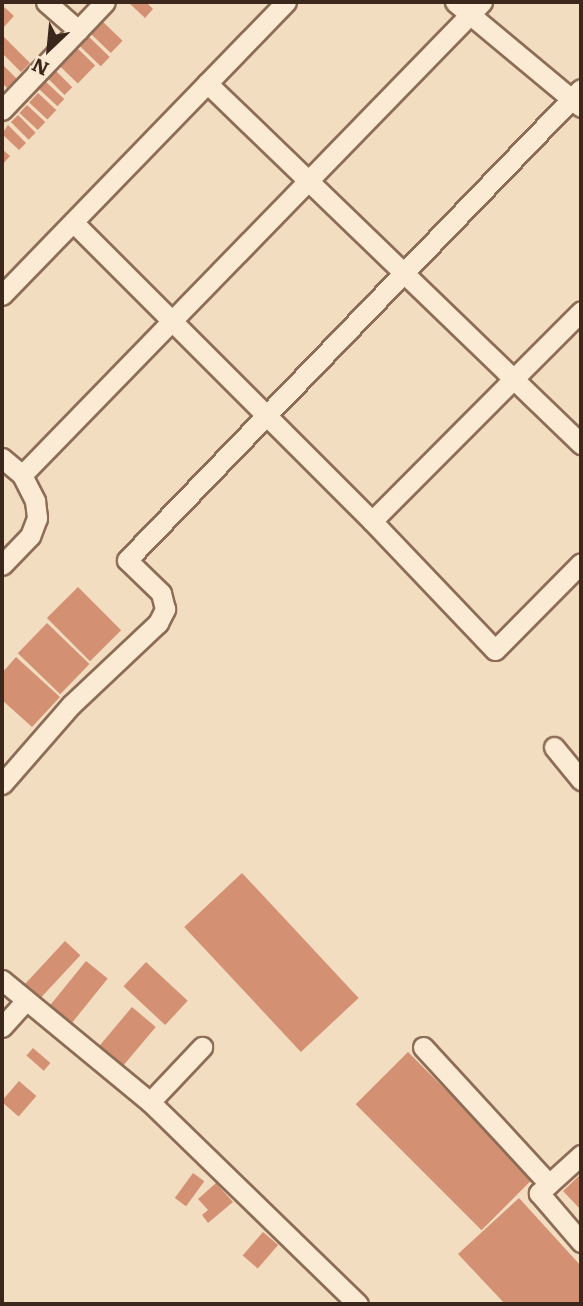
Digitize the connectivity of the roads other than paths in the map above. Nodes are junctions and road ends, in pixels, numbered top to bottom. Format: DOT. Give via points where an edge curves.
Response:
graph roads {
  1 [pos="46,2"];
  2 [pos="104,2"];
  3 [pos="286,2"];
  4 [pos="469,6"];
  5 [pos="78,30"];
  6 [pos="207,83"];
  7 [pos="578,98"];
  8 [pos="2,110"];
  9 [pos="308,181"];
  10 [pos="73,222"];
  11 [pos="404,273"];
  12 [pos="2,295"];
  13 [pos="581,311"];
  14 [pos="171,322"];
  15 [pos="514,379"];
  16 [pos="266,416"];
  17 [pos="581,444"];
  18 [pos="2,458"];
  19 [pos="22,474"];
  20 [pos="372,521"];
  21 [pos="581,563"];
  22 [pos="2,565"];
  23 [pos="554,747"];
  24 [pos="581,780"];
  25 [pos="2,784"];
  26 [pos="2,980"];
  27 [pos="26,1000"];
  28 [pos="2,1027"];
  29 [pos="202,1047"];
  30 [pos="423,1047"];
  31 [pos="150,1102"];
  32 [pos="581,1155"];
  33 [pos="549,1184"];
  34 [pos="581,1242"];
  35 [pos="358,1304"];
  1 -- 5 [label="street"];
  2 -- 5 [label="street"];
  3 -- 6 [label="street"];
  4 -- 7 [label="street"];
  4 -- 9 [label="street"];
  5 -- 8 [label="street"];
  6 -- 9 [label="street"];
  6 -- 10 [label="street"];
  7 -- 11 [label="street"];
  9 -- 11 [label="street"];
  9 -- 14 [label="street"];
  10 -- 12 [label="street"];
  10 -- 14 [label="street"];
  11 -- 15 [label="street"];
  11 -- 16 [label="street"];
  13 -- 15 [label="street"];
  14 -- 16 [label="street"];
  14 -- 19 [label="street"];
  15 -- 17 [label="street"];
  15 -- 20 [label="street"];
  16 -- 20 [label="street"];
  16 -- 25 [label="street" via="127,560 161,593 165,609 158,623 71,705"];
  18 -- 19 [label="street"];
  19 -- 22 [label="street" via="37,517 30,536"];
  20 -- 21 [label="street" via="495,650"];
  23 -- 24 [label="street"];
  26 -- 27 [label="street"];
  27 -- 28 [label="street"];
  27 -- 31 [label="street"];
  29 -- 31 [label="street"];
  30 -- 33 [label="street"];
  31 -- 35 [label="street"];
  32 -- 33 [label="street"];
  33 -- 34 [label="street" via="539,1193"];
}
